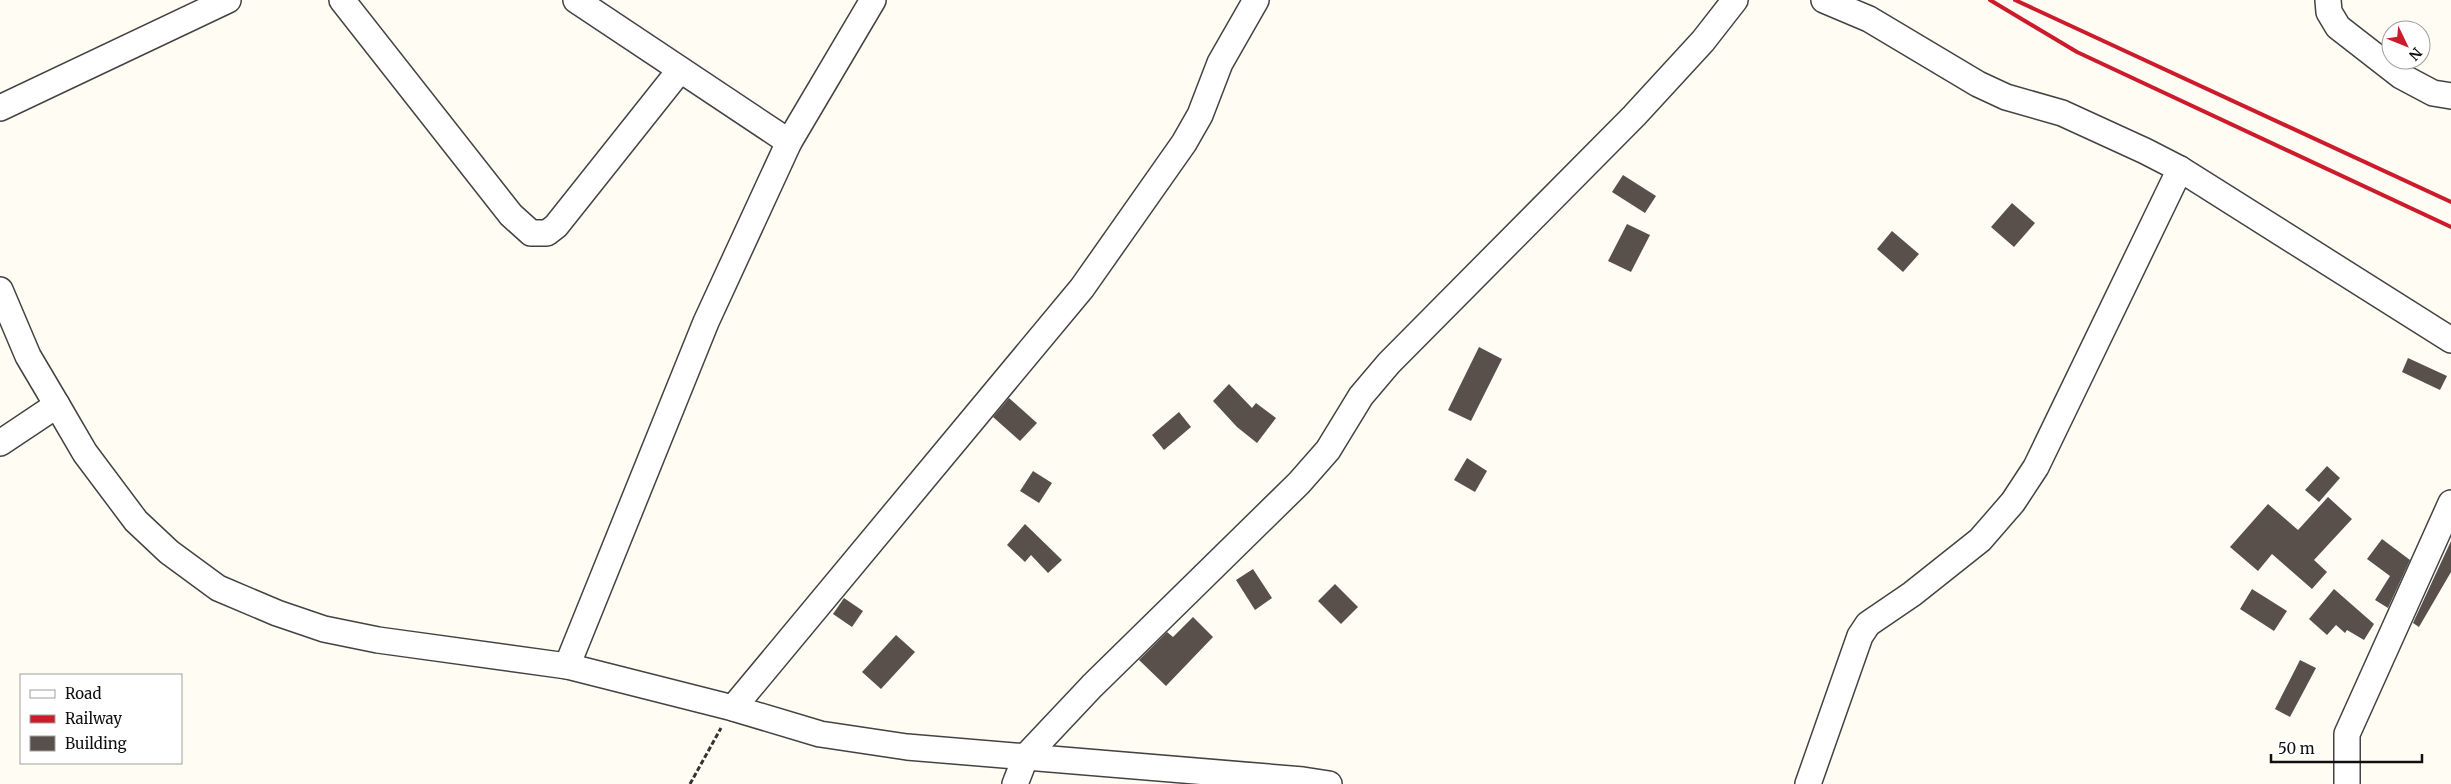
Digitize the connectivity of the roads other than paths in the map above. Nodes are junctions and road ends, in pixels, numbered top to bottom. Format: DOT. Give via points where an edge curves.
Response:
graph roads {
  1 [pos="228,0"];
  2 [pos="342,0"];
  3 [pos="576,0"];
  4 [pos="873,0"];
  5 [pos="1256,0"];
  6 [pos="1735,0"];
  7 [pos="1824,0"];
  8 [pos="2328,0"];
  9 [pos="680,70"];
  10 [pos="2451,96"];
  11 [pos="0,108"];
  12 [pos="789,142"];
  13 [pos="2180,169"];
  14 [pos="0,290"];
  15 [pos="2451,340"];
  16 [pos="57,405"];
  17 [pos="0,443"];
  18 [pos="2451,503"];
  19 [pos="567,666"];
  20 [pos="733,708"];
  21 [pos="1026,756"];
  22 [pos="1015,784"];
  23 [pos="1328,784"];
  24 [pos="1808,784"];
  25 [pos="2347,784"];
  1 -- 11 [label="street"];
  2 -- 9 [label="street" via="511,215 531,233 547,232 556,226"];
  3 -- 9 [label="street"];
  4 -- 12 [label="street"];
  5 -- 20 [label="street" via="1220,63 1200,115 1184,143 1082,288"];
  6 -- 21 [label="street" via="1704,41 1634,116 1389,363 1362,396 1328,450 1299,483 1092,686"];
  7 -- 13 [label="street" via="1884,28 1978,84 2006,97 2062,112"];
  8 -- 10 [label="street" via="2329,12 2338,27 2401,76 2433,93"];
  9 -- 12 [label="street"];
  12 -- 19 [label="street" via="706,322"];
  13 -- 15 [label="street"];
  13 -- 24 [label="street" via="2041,458 2013,502 1980,540 1868,624 1860,636"];
  14 -- 16 [label="street" via="28,356"];
  16 -- 17 [label="street"];
  16 -- 19 [label="street" via="85,453 136,521 169,552 218,588 324,629 378,640"];
  18 -- 25 [label="street" via="2347,734"];
  19 -- 20 [label="street"];
  20 -- 21 [label="street" via="820,734 907,747"];
  21 -- 22 [label="street"];
  21 -- 23 [label="street"];
}
